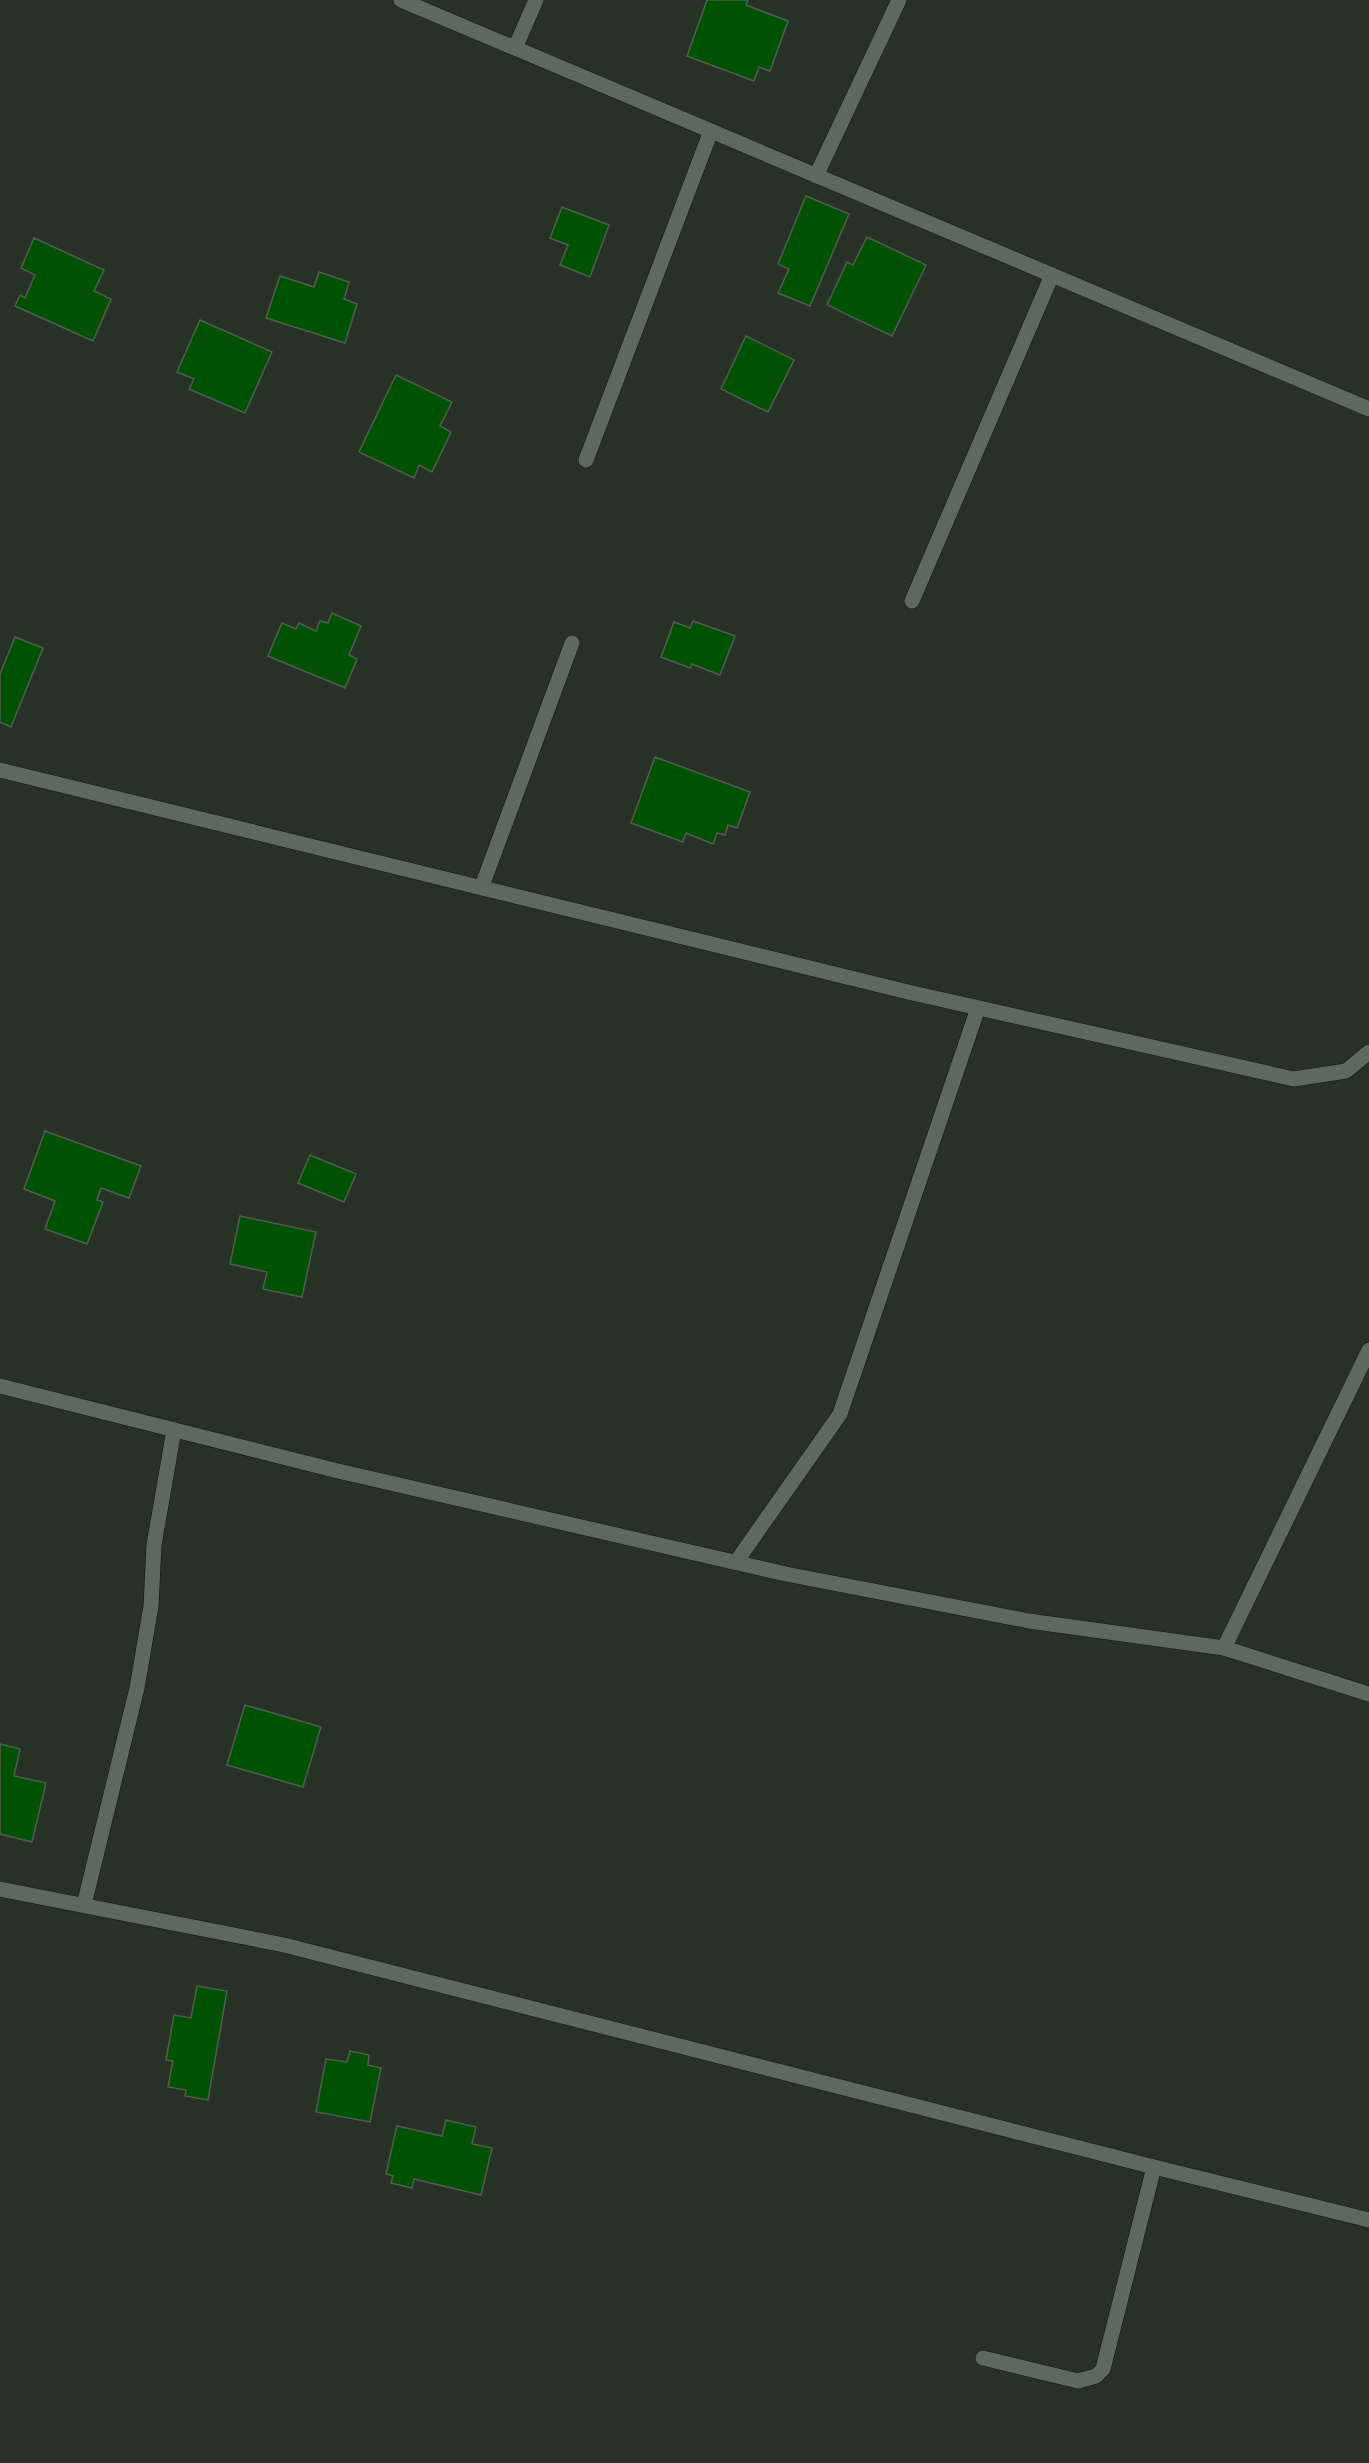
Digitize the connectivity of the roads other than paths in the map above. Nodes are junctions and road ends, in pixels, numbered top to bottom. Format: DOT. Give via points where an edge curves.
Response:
graph roads {
  1 [pos="401,0"];
  2 [pos="536,0"];
  3 [pos="899,0"];
  4 [pos="515,48"];
  5 [pos="711,131"];
  6 [pos="816,176"];
  7 [pos="1052,275"];
  8 [pos="1369,409"];
  9 [pos="586,460"];
  10 [pos="912,601"];
  11 [pos="572,643"];
  12 [pos="0,770"];
  13 [pos="482,886"];
  14 [pos="978,1008"];
  15 [pos="1369,1052"];
  16 [pos="1369,1350"];
  17 [pos="0,1386"];
  18 [pos="174,1430"];
  19 [pos="736,1562"];
  20 [pos="1224,1648"];
  21 [pos="1369,1694"];
  22 [pos="0,1889"];
  23 [pos="84,1905"];
  24 [pos="1154,2168"];
  25 [pos="1369,2220"];
  26 [pos="983,2358"];
  1 -- 4 [label="street"];
  2 -- 4 [label="street"];
  3 -- 6 [label="street"];
  4 -- 5 [label="street"];
  5 -- 6 [label="street"];
  5 -- 9 [label="street"];
  6 -- 7 [label="street"];
  7 -- 8 [label="street"];
  7 -- 10 [label="street"];
  11 -- 13 [label="street"];
  12 -- 13 [label="street"];
  13 -- 14 [label="street"];
  14 -- 15 [label="street" via="1294,1079 1346,1071"];
  14 -- 19 [label="street" via="840,1414"];
  16 -- 20 [label="street"];
  17 -- 18 [label="street"];
  18 -- 19 [label="street"];
  18 -- 23 [label="street" via="154,1545 151,1606 137,1688"];
  19 -- 20 [label="street" via="1029,1621"];
  20 -- 21 [label="street"];
  22 -- 23 [label="street"];
  23 -- 24 [label="street" via="284,1945"];
  24 -- 25 [label="street"];
  24 -- 26 [label="street" via="1103,2369 1096,2376 1078,2381"];
}
